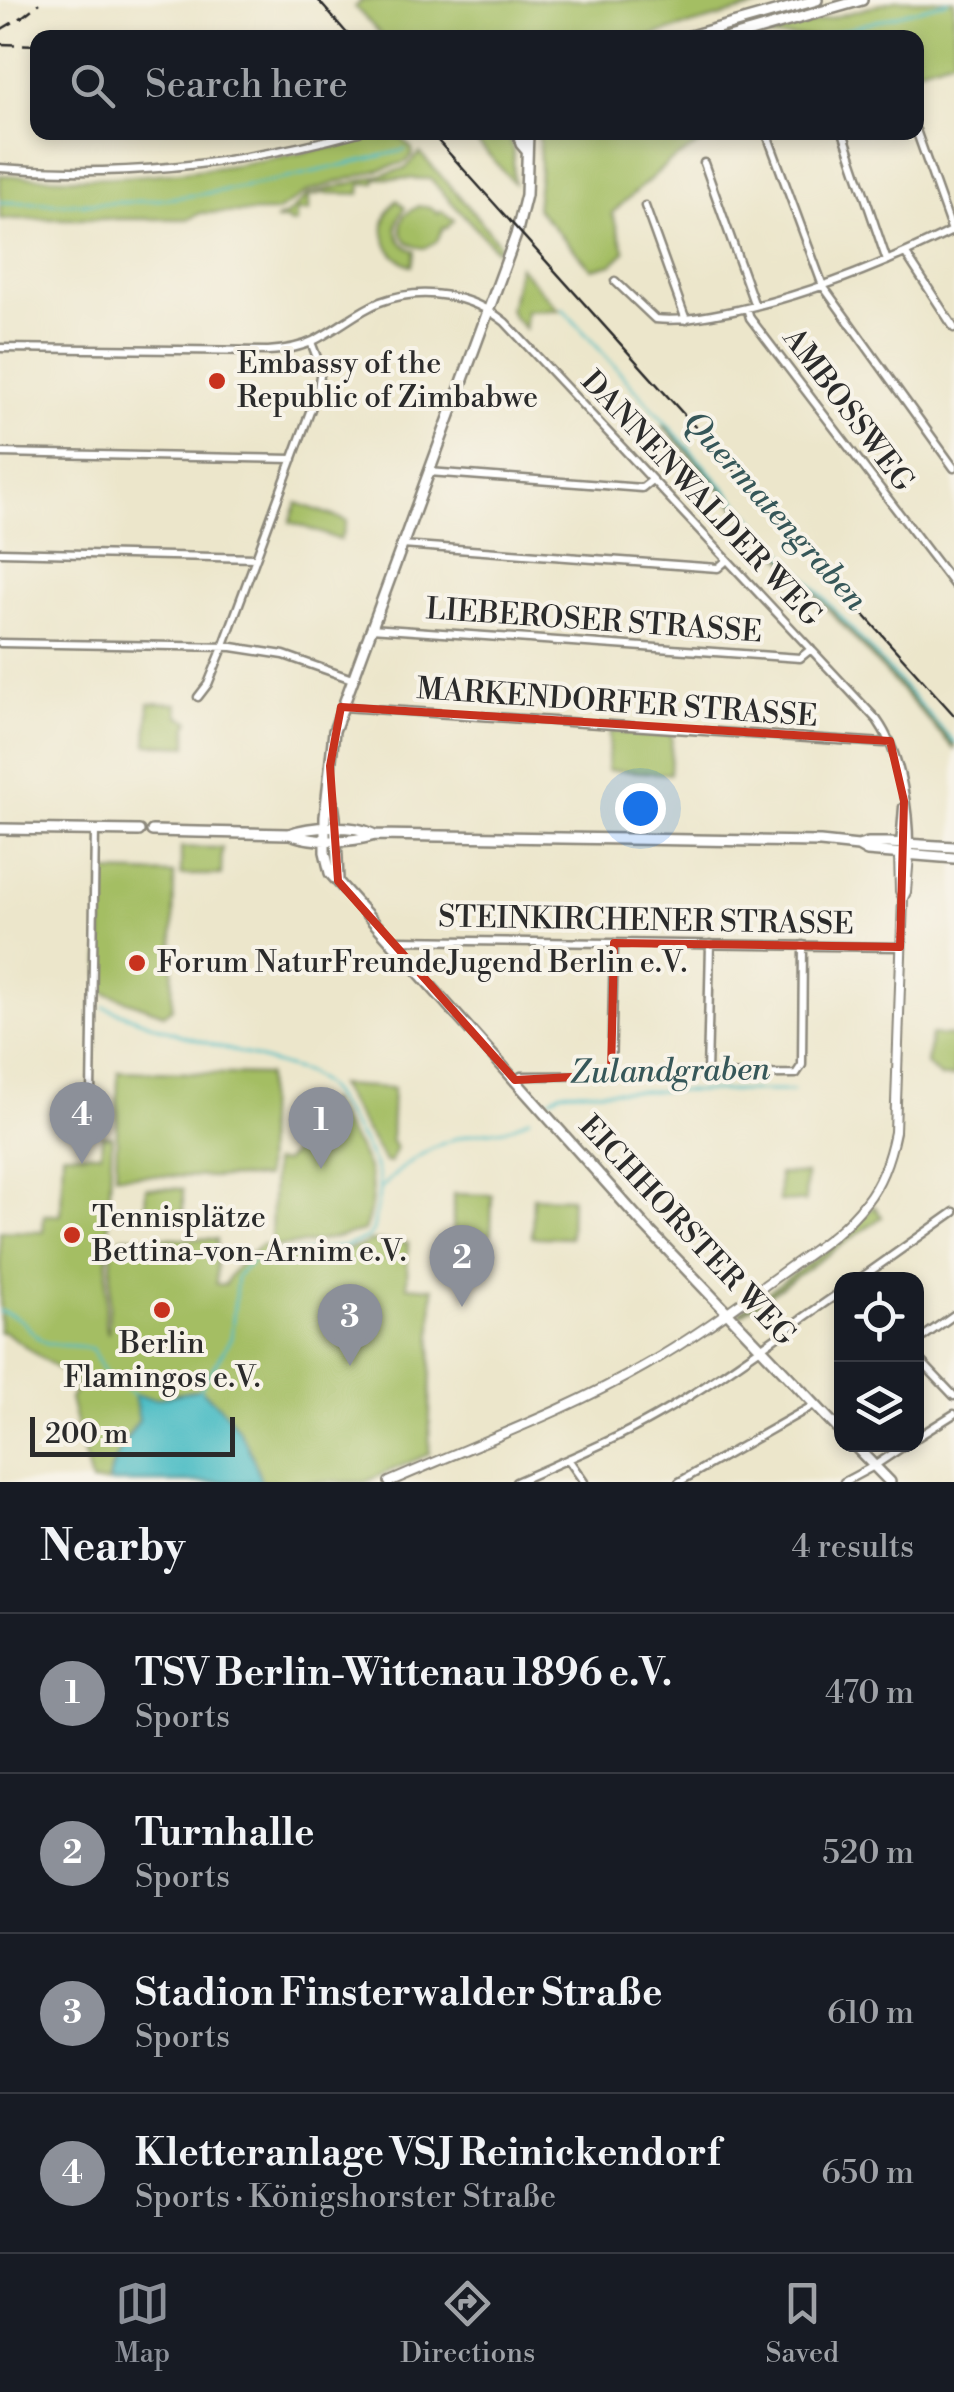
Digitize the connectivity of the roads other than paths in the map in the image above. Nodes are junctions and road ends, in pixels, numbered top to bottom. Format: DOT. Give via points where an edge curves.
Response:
graph roads {
  1 [pos="817,0"];
  2 [pos="862,0"];
  3 [pos="711,30"];
  4 [pos="757,30"];
  5 [pos="325,140"];
  6 [pos="520,140"];
  7 [pos="527,140"];
  8 [pos="769,140"];
  9 [pos="846,140"];
  10 [pos="920,140"];
  11 [pos="526,151"];
  12 [pos="704,162"];
  13 [pos="0,168"];
  14 [pos="646,206"];
  15 [pos="953,230"];
  16 [pos="906,254"];
  17 [pos="887,261"];
  18 [pos="615,281"];
  19 [pos="823,286"];
  20 [pos="751,307"];
  21 [pos="489,310"];
  22 [pos="686,320"];
  23 [pos="954,328"];
  24 [pos="311,342"];
  25 [pos="0,348"];
  26 [pos="0,453"];
  27 [pos="293,459"];
  28 [pos="954,468"];
  29 [pos="429,472"];
  30 [pos="652,480"];
  31 [pos="402,544"];
  32 [pos="0,552"];
  33 [pos="256,558"];
  34 [pos="727,560"];
  35 [pos="954,585"];
  36 [pos="371,628"];
  37 [pos="0,643"];
  38 [pos="223,647"];
  39 [pos="811,649"];
  40 [pos="352,679"];
  41 [pos="198,697"];
  42 [pos="342,707"];
  43 [pos="890,741"];
  44 [pos="0,828"];
  45 [pos="95,830"];
  46 [pos="140,831"];
  47 [pos="152,831"];
  48 [pos="330,834"];
  49 [pos="954,848"];
  50 [pos="905,849"];
  51 [pos="954,858"];
  52 [pos="614,943"];
  53 [pos="393,944"];
  54 [pos="710,944"];
  55 [pos="802,944"];
  56 [pos="900,947"];
  57 [pos="611,1074"];
  58 [pos="707,1075"];
  59 [pos="516,1080"];
  60 [pos="97,1121"];
  61 [pos="954,1212"];
  62 [pos="869,1272"];
  63 [pos="834,1296"];
  64 [pos="726,1312"];
  65 [pos="954,1315"];
  66 [pos="924,1336"];
  67 [pos="759,1348"];
  68 [pos="922,1362"];
  69 [pos="954,1396"];
  70 [pos="814,1406"];
  71 [pos="954,1414"];
  72 [pos="834,1425"];
  73 [pos="924,1433"];
  74 [pos="861,1452"];
  75 [pos="895,1452"];
  76 [pos="568,1458"];
  77 [pos="874,1466"];
  78 [pos="389,1482"];
  79 [pos="516,1482"];
  80 [pos="584,1482"];
  81 [pos="679,1482"];
  82 [pos="844,1482"];
  83 [pos="890,1482"];
  1 -- 3 [label="main road"];
  2 -- 4 [label="main road"];
  5 -- 13 [label="street" via="167,168"];
  6 -- 11 [label="main road"];
  7 -- 11 [label="main road, EICHHORSTER WEG"];
  8 -- 19 [label="street"];
  9 -- 17 [label="street"];
  10 -- 15 [label="street"];
  11 -- 21 [label="main road, EICHHORSTER WEG" via="526,199"];
  12 -- 20 [label="street, AMBOSSWEG"];
  14 -- 22 [label="street"];
  15 -- 16 [label="street"];
  16 -- 17 [label="street"];
  16 -- 23 [label="street"];
  17 -- 19 [label="street"];
  18 -- 22 [label="street" via="655,319"];
  19 -- 20 [label="street"];
  19 -- 28 [label="street"];
  20 -- 22 [label="street"];
  20 -- 35 [label="street, AMBOSSWEG" via="750,318"];
  21 -- 24 [label="street, DANNENWALDER WEG" via="449,296 407,295 379,302"];
  21 -- 29 [label="main road, EICHHORSTER WEG"];
  21 -- 30 [label="street, DANNENWALDER WEG"];
  24 -- 25 [label="street, DANNENWALDER WEG" via="258,352"];
  24 -- 27 [label="street" via="320,379"];
  26 -- 27 [label="street"];
  27 -- 33 [label="street"];
  29 -- 30 [label="street" via="642,488"];
  29 -- 31 [label="main road, EICHHORSTER WEG"];
  30 -- 34 [label="street, DANNENWALDER WEG"];
  31 -- 34 [label="street" via="718,568"];
  31 -- 36 [label="main road, EICHHORSTER WEG"];
  32 -- 33 [label="street"];
  33 -- 38 [label="street"];
  34 -- 39 [label="street, DANNENWALDER WEG"];
  36 -- 39 [label="street, LIEBEROSER STRASSE" via="800,658"];
  36 -- 40 [label="main road, EICHHORSTER WEG"];
  37 -- 38 [label="street"];
  38 -- 40 [label="street" via="284,655"];
  38 -- 41 [label="street"];
  39 -- 43 [label="street, DANNENWALDER WEG"];
  40 -- 42 [label="main road, EICHHORSTER WEG"];
  42 -- 43 [label="street, MARKENDORFER STRASSE"];
  42 -- 48 [label="main road, EICHHORSTER WEG" via="334,731"];
  43 -- 50 [label="street, DANNENWALDER WEG" via="900,772"];
  44 -- 45 [label="main road"];
  45 -- 46 [label="main road"];
  45 -- 60 [label="street" via="91,1094"];
  47 -- 48 [label="main road"];
  48 -- 50 [label="main road"];
  48 -- 53 [label="main road, EICHHORSTER WEG" via="330,873"];
  49 -- 50 [label="main road"];
  50 -- 51 [label="main road"];
  50 -- 56 [label="street"];
  52 -- 53 [label="street, STEINKIRCHENER STRASSE"];
  52 -- 54 [label="street, STEINKIRCHENER STRASSE"];
  52 -- 57 [label="street"];
  53 -- 59 [label="main road, EICHHORSTER WEG"];
  54 -- 55 [label="street, STEINKIRCHENER STRASSE"];
  54 -- 58 [label="street"];
  55 -- 56 [label="street, STEINKIRCHENER STRASSE"];
  55 -- 58 [label="street" via="802,1065 796,1074"];
  56 -- 64 [label="street" via="894,1132 880,1181 838,1232"];
  57 -- 58 [label="street"];
  57 -- 59 [label="street"];
  59 -- 64 [label="main road, EICHHORSTER WEG"];
  61 -- 62 [label="street"];
  63 -- 67 [label="street"];
  64 -- 67 [label="main road, EICHHORSTER WEG"];
  64 -- 78 [label="street" via="602,1389"];
  65 -- 66 [label="street"];
  67 -- 70 [label="main road, EICHHORSTER WEG"];
  67 -- 76 [label="street" via="658,1415"];
  68 -- 69 [label="street"];
  70 -- 72 [label="main road, EICHHORSTER WEG"];
  70 -- 81 [label="street"];
  71 -- 73 [label="street"];
  74 -- 77 [label="main road"];
  75 -- 77 [label="street"];
  76 -- 79 [label="street"];
  76 -- 80 [label="street"];
  77 -- 82 [label="street"];
  77 -- 83 [label="main road"];
}
